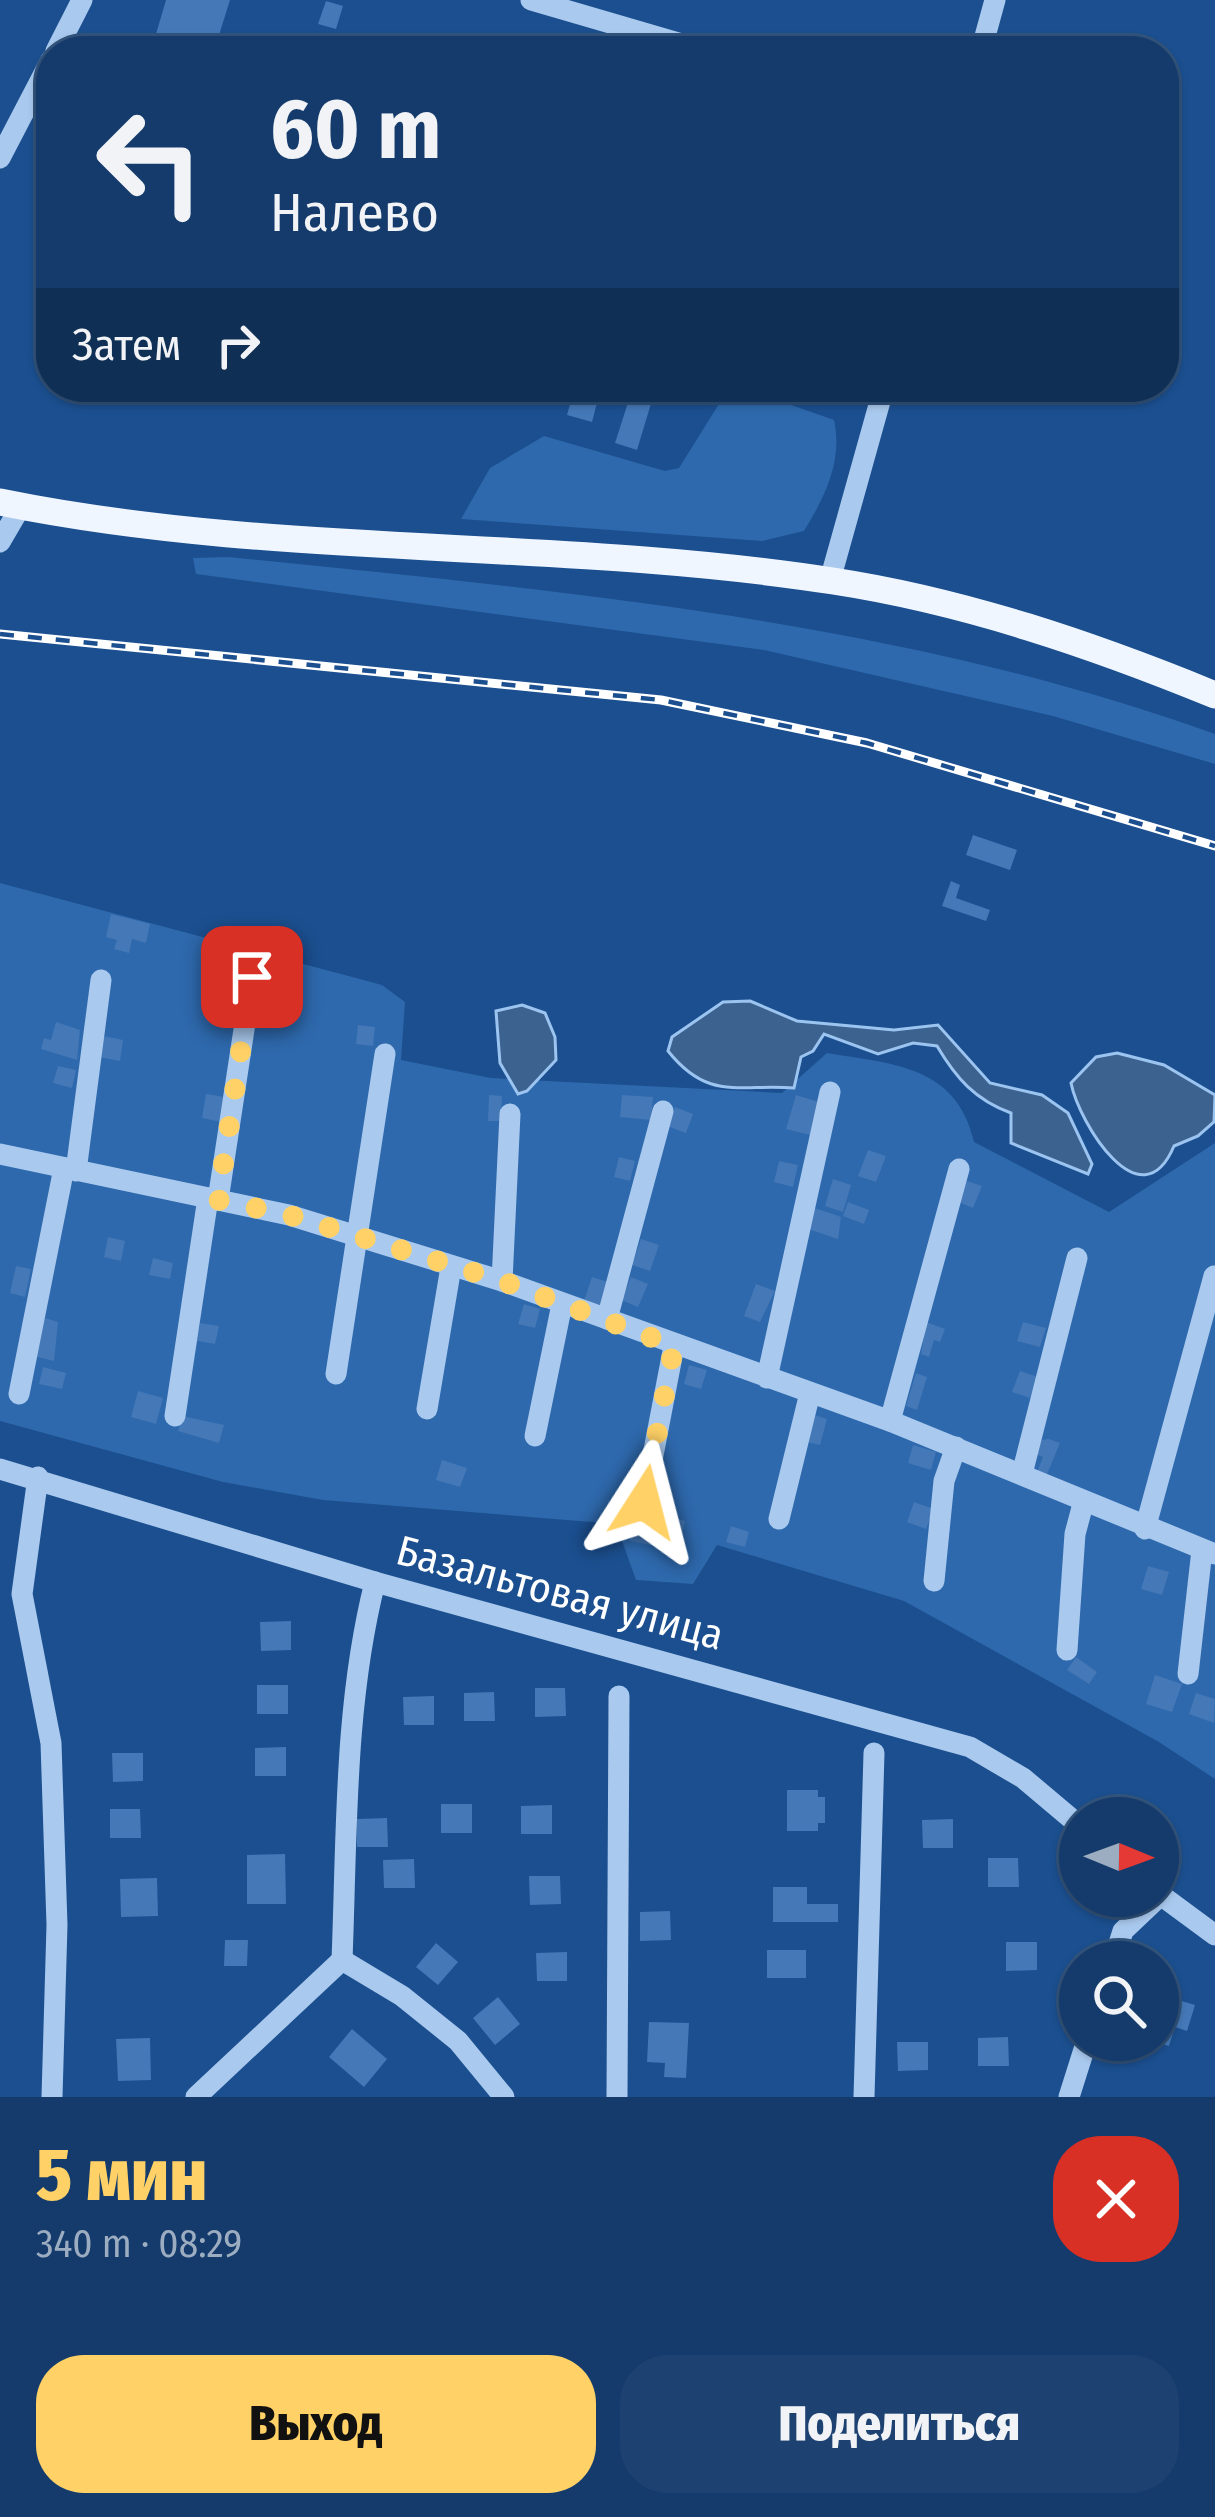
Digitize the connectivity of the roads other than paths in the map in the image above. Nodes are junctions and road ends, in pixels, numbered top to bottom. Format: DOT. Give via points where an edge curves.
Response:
graph roads {
  1 [pos="82,0"];
  2 [pos="531,0"];
  3 [pos="995,0"];
  4 [pos="64,36"];
  5 [pos="655,36"];
  6 [pos="985,36"];
  7 [pos="36,89"];
  8 [pos="0,158"];
  9 [pos="880,402"];
  10 [pos="10,504"];
  11 [pos="0,542"];
  12 [pos="830,580"];
  13 [pos="1215,695"];
  14 [pos="252,977"];
  15 [pos="101,980"];
  16 [pos="386,1054"];
  17 [pos="830,1092"];
  18 [pos="663,1111"];
  19 [pos="510,1114"];
  20 [pos="0,1154"];
  21 [pos="959,1169"];
  22 [pos="70,1170"];
  23 [pos="213,1199"];
  24 [pos="358,1236"];
  25 [pos="1077,1258"];
  26 [pos="451,1267"];
  27 [pos="1214,1276"];
  28 [pos="502,1281"];
  29 [pos="562,1304"];
  30 [pos="608,1319"];
  31 [pos="674,1346"];
  32 [pos="336,1374"];
  33 [pos="767,1378"];
  34 [pos="810,1393"];
  35 [pos="19,1394"];
  36 [pos="427,1409"];
  37 [pos="175,1415"];
  38 [pos="890,1421"];
  39 [pos="535,1436"];
  40 [pos="956,1448"];
  41 [pos="0,1469"];
  42 [pos="1022,1474"];
  43 [pos="38,1477"];
  44 [pos="644,1502"];
  45 [pos="1083,1504"];
  46 [pos="779,1519"];
  47 [pos="1145,1528"];
  48 [pos="1208,1552"];
  49 [pos="934,1581"];
  50 [pos="375,1582"];
  51 [pos="1066,1651"];
  52 [pos="1188,1674"];
  53 [pos="619,1696"];
  54 [pos="874,1753"];
  55 [pos="1059,1808"];
  56 [pos="1179,1908"];
  57 [pos="1138,1917"];
  58 [pos="1215,1935"];
  59 [pos="1120,1941"];
  60 [pos="342,1960"];
  61 [pos="1081,2061"];
  62 [pos="52,2097"];
  63 [pos="196,2097"];
  64 [pos="504,2097"];
  65 [pos="617,2097"];
  66 [pos="864,2097"];
  67 [pos="1069,2097"];
  1 -- 4 [label="street"];
  2 -- 5 [label="street"];
  3 -- 6 [label="street"];
  7 -- 8 [label="street"];
  9 -- 12 [label="street"];
  10 -- 11 [label="street"];
  10 -- 12 [label="main road" via="161,526"];
  12 -- 13 [label="main road" via="960,608"];
  14 -- 23 [label="street"];
  15 -- 22 [label="street"];
  16 -- 24 [label="street"];
  17 -- 33 [label="street"];
  18 -- 30 [label="street"];
  19 -- 28 [label="street"];
  20 -- 22 [label="street"];
  21 -- 38 [label="street"];
  22 -- 23 [label="street"];
  22 -- 35 [label="street"];
  23 -- 24 [label="street"];
  23 -- 37 [label="street"];
  24 -- 26 [label="street"];
  24 -- 32 [label="street"];
  25 -- 42 [label="street"];
  26 -- 28 [label="street"];
  26 -- 36 [label="street"];
  27 -- 47 [label="street"];
  28 -- 29 [label="street"];
  29 -- 30 [label="street"];
  29 -- 39 [label="street"];
  30 -- 31 [label="street"];
  31 -- 33 [label="street"];
  31 -- 44 [label="street"];
  33 -- 34 [label="street"];
  34 -- 38 [label="street"];
  34 -- 46 [label="street"];
  38 -- 40 [label="street"];
  40 -- 42 [label="street"];
  40 -- 49 [label="street" via="944,1481"];
  41 -- 43 [label="street, Базальтовая улица"];
  42 -- 45 [label="street"];
  43 -- 50 [label="street, Базальтовая улица"];
  43 -- 62 [label="street" via="22,1594 51,1743"];
  45 -- 47 [label="street"];
  45 -- 51 [label="street"];
  47 -- 48 [label="street"];
  48 -- 52 [label="street"];
  50 -- 55 [label="street, Базальтовая улица" via="970,1747"];
  50 -- 60 [label="street" via="350,1748"];
  53 -- 65 [label="street"];
  54 -- 66 [label="street"];
  56 -- 58 [label="street"];
  57 -- 59 [label="street"];
  60 -- 63 [label="street"];
  60 -- 64 [label="street" via="458,2041"];
  61 -- 67 [label="street"];
}
